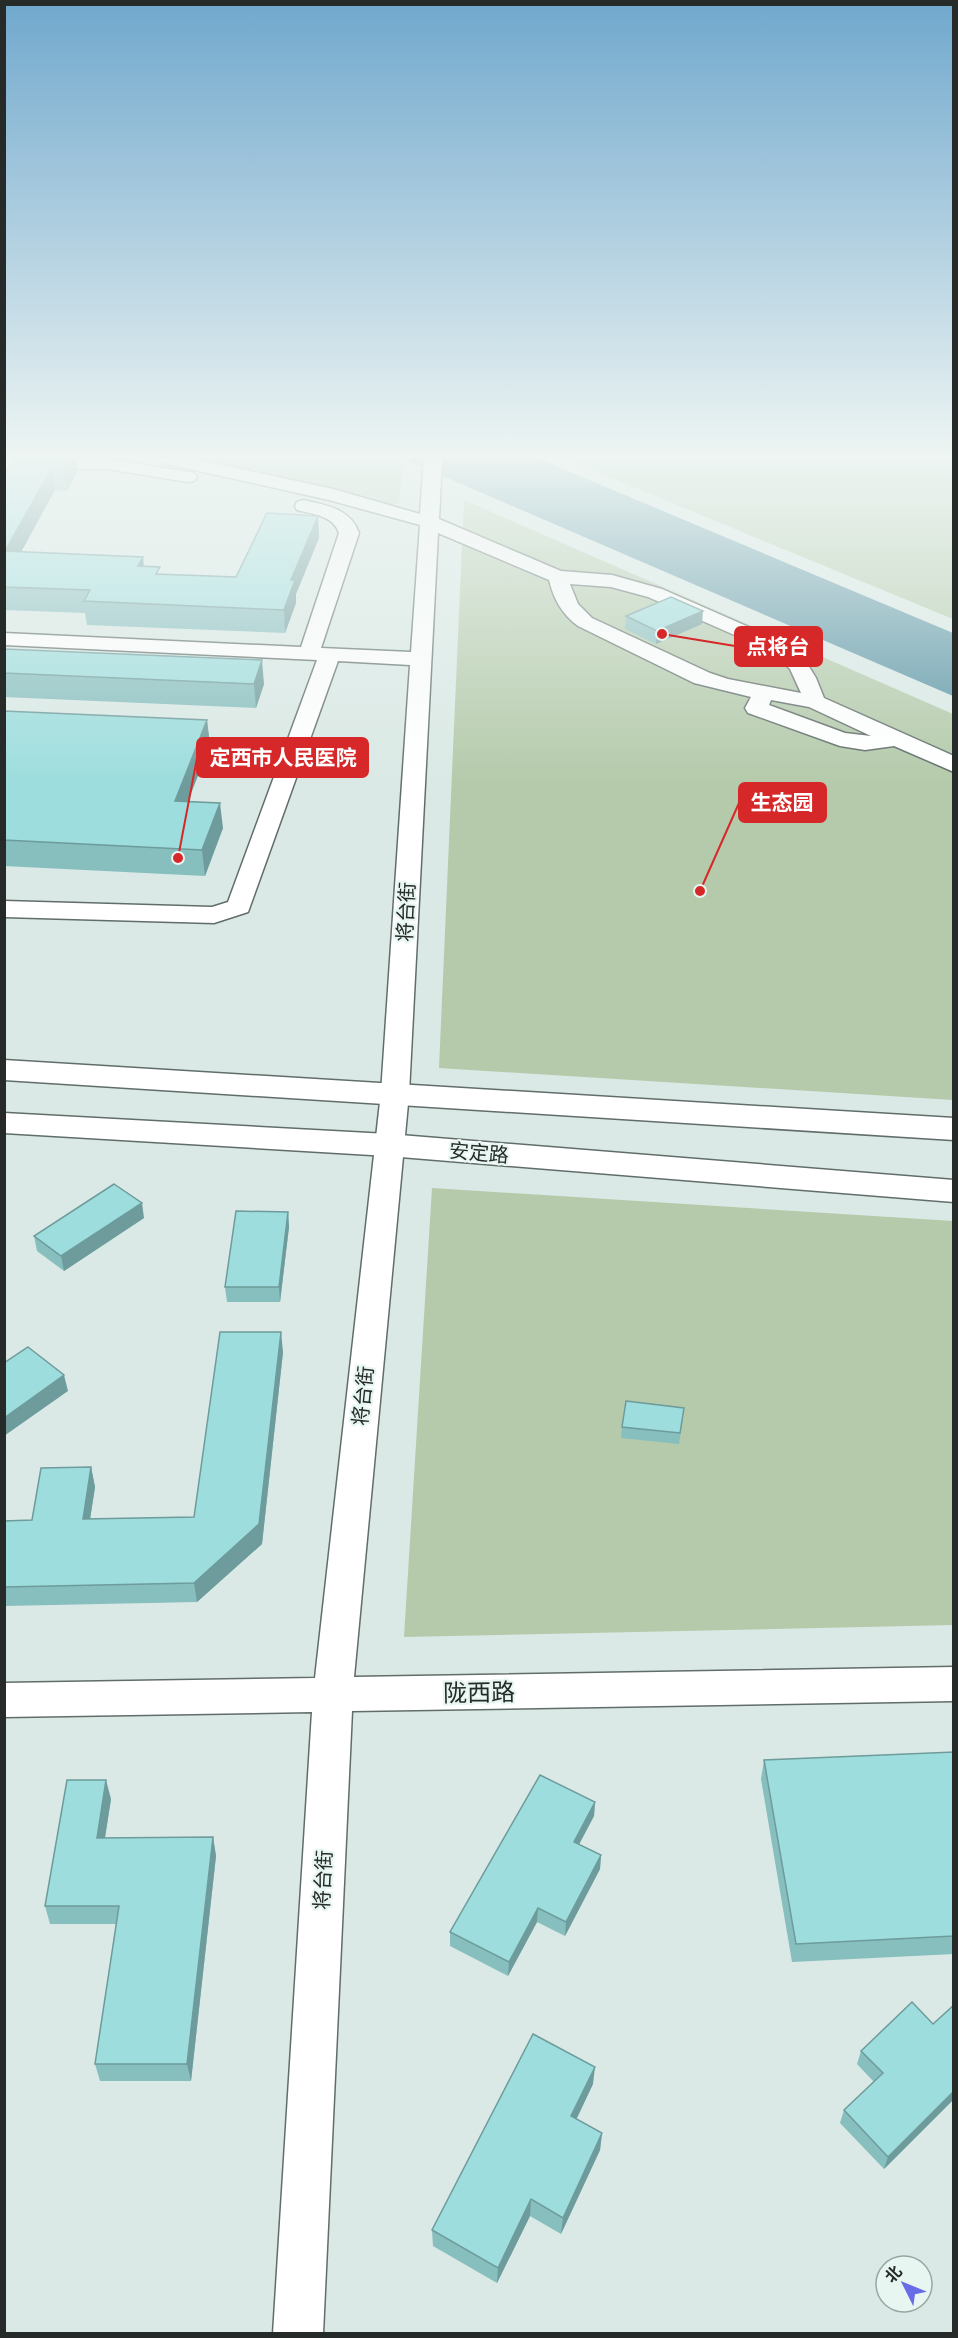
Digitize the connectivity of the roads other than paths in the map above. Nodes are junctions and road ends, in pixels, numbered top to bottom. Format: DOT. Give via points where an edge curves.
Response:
graph roads {
  1 [pos="341,567"];
  2 [pos="426,567"];
  3 [pos="535,567"];
  4 [pos="558,577"];
  5 [pos="4,639"];
  6 [pos="319,654"];
  7 [pos="421,659"];
  8 [pos="765,693"];
  9 [pos="815,702"];
  10 [pos="897,739"];
  11 [pos="954,765"];
  12 [pos="4,909"];
  13 [pos="4,1070"];
  14 [pos="395,1093"];
  15 [pos="4,1123"];
  16 [pos="954,1129"];
  17 [pos="387,1145"];
  18 [pos="954,1191"];
  19 [pos="954,1684"];
  20 [pos="333,1694"];
  21 [pos="4,1700"];
  22 [pos="298,2334"];
  1 -- 6 [label="street"];
  2 -- 7 [label="street, 将台街"];
  3 -- 4 [label="street"];
  4 -- 8 [label="street" via="567,606 585,622 702,678"];
  4 -- 9 [label="street" via="634,586 778,647 794,658"];
  5 -- 6 [label="street"];
  6 -- 7 [label="street"];
  6 -- 12 [label="street" via="239,907 214,915"];
  7 -- 14 [label="street, 将台街"];
  8 -- 9 [label="street"];
  8 -- 10 [label="street" via="756,708 840,739 865,743"];
  9 -- 10 [label="street"];
  10 -- 11 [label="street"];
  13 -- 14 [label="main road"];
  14 -- 16 [label="main road"];
  14 -- 17 [label="street, 将台街"];
  15 -- 17 [label="main road, 安定路"];
  17 -- 18 [label="main road, 安定路"];
  17 -- 20 [label="street, 将台街"];
  19 -- 20 [label="street, 陇西路"];
  20 -- 21 [label="street, 陇西路"];
  20 -- 22 [label="street, 将台街"];
}
